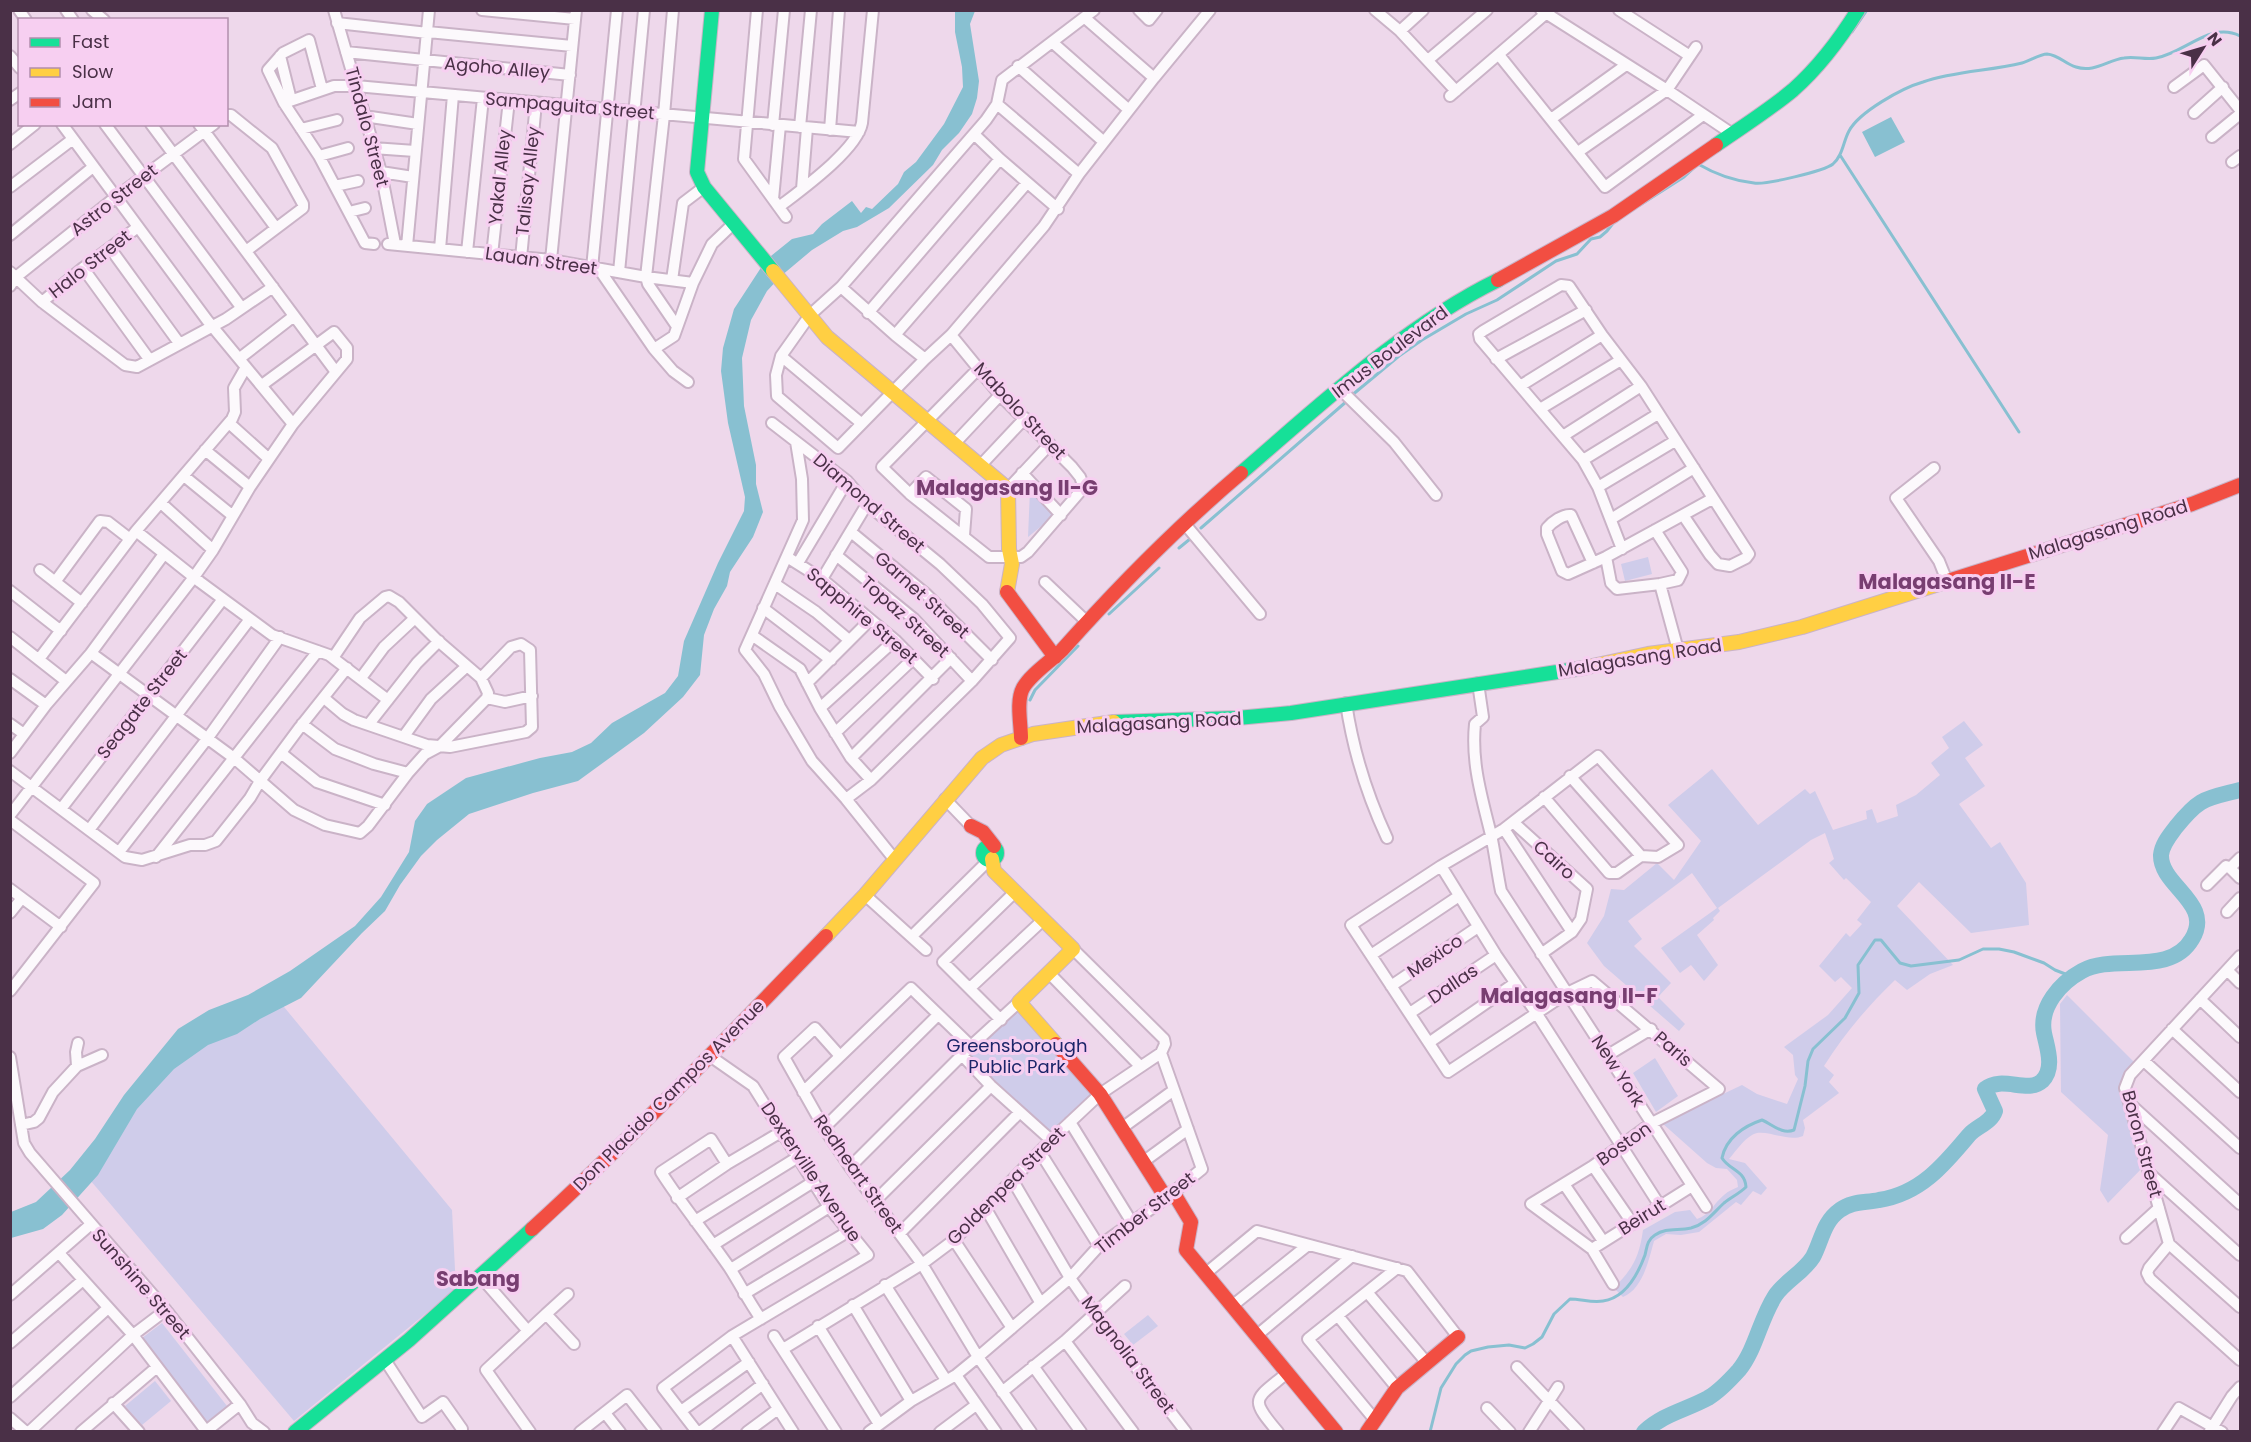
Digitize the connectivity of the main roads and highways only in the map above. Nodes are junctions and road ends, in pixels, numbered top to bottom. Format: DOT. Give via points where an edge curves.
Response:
graph roads {
  1 [pos="712,10"];
  2 [pos="1858,10"];
  3 [pos="2241,485"];
  4 [pos="1055,657"];
  5 [pos="1021,738"];
  6 [pos="971,826"];
  7 [pos="1458,1337"];
  8 [pos="1371,1426"];
  9 [pos="295,1431"];
  10 [pos="1335,1431"];
  1 -- 4 [label="main road" via="698,172 704,187 826,338 1008,489 1009,554 1013,563 1007,591"];
  2 -- 4 [label="main road, Imus Boulevard" via="1830,53 1782,99 1613,216 1427,320 1340,389 1184,523 1119,586"];
  3 -- 5 [label="main road, Malagasang Road" via="1947,581 1785,631 1723,645 1290,712 1107,723"];
  4 -- 5 [label="main road, Imus Boulevard" via="1021,690"];
  5 -- 9 [label="main road, Don Placido Campos Avenue" via="989,753 865,895 580,1185 410,1340"];
  6 -- 10 [label="main road, Timber Street" via="983,832 994,871 1073,949 1019,1002 1100,1094 1143,1162 1191,1222 1186,1250"];
  7 -- 8 [label="main road" via="1398,1388"];
}
